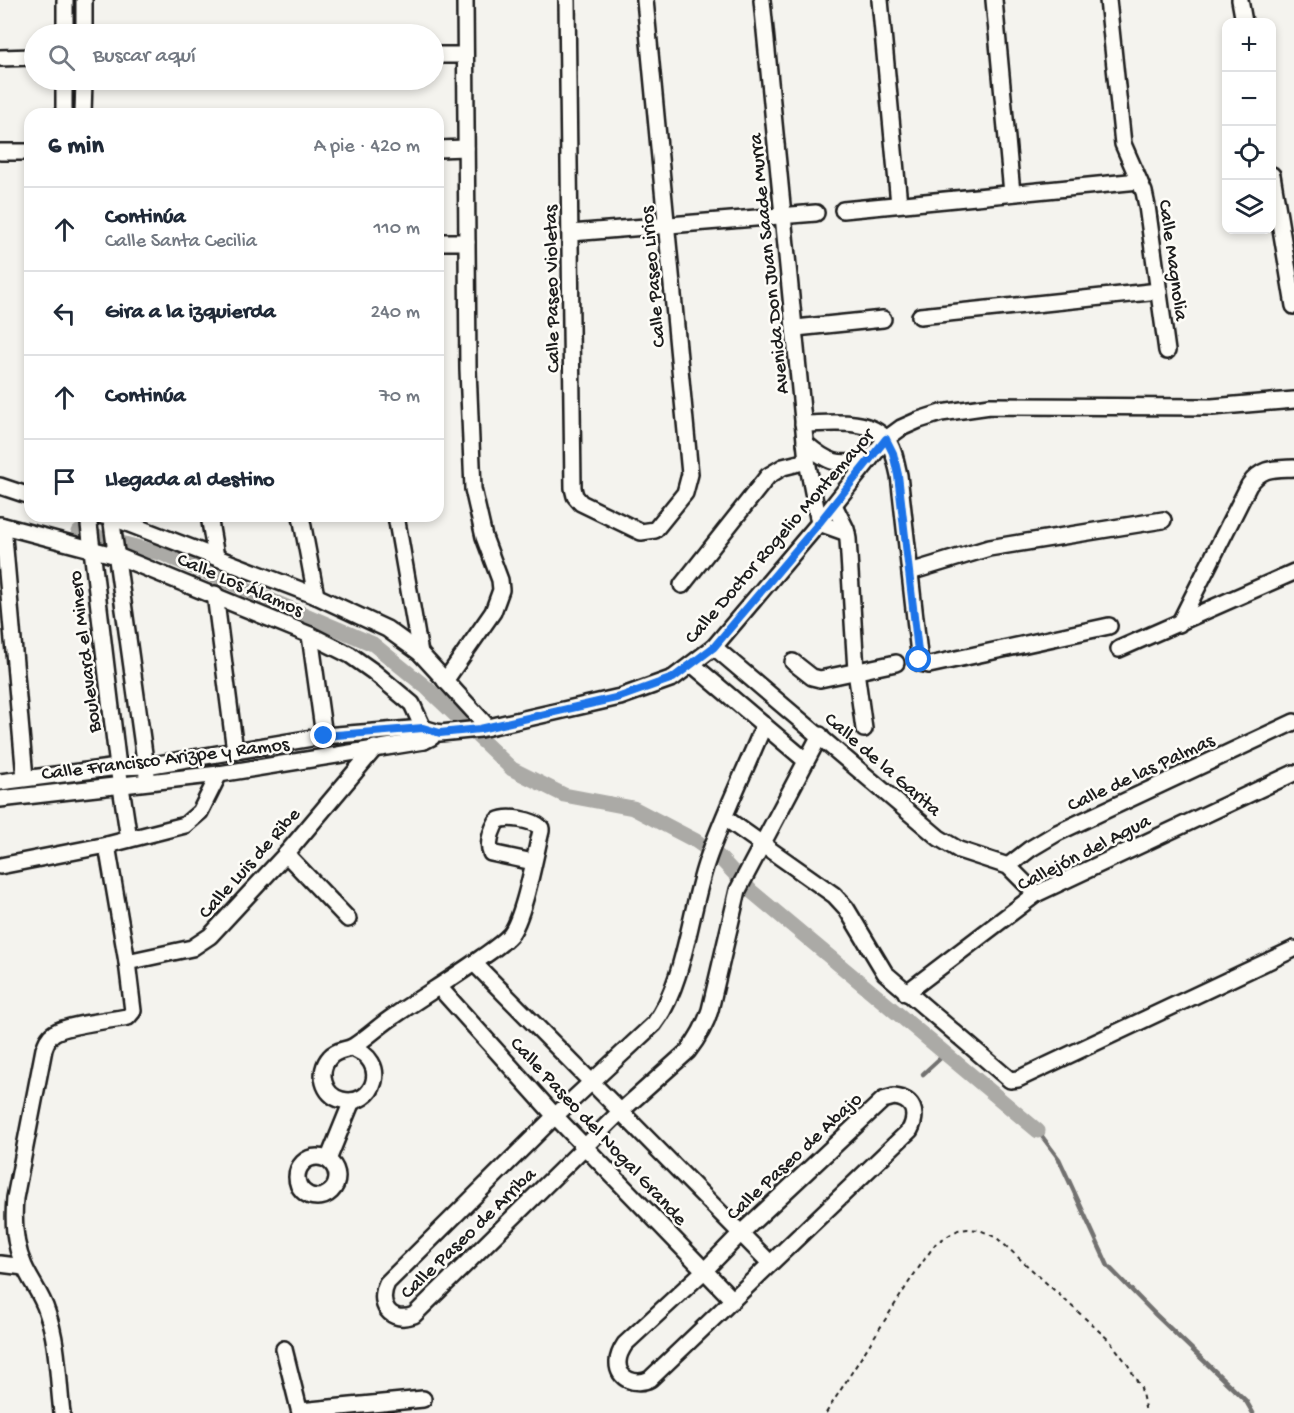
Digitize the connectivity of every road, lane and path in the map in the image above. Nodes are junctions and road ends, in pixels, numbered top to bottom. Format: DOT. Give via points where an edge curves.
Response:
graph roads {
  1 [pos="66,0"];
  2 [pos="84,0"];
  3 [pos="465,0"];
  4 [pos="567,0"];
  5 [pos="645,0"];
  6 [pos="762,0"];
  7 [pos="880,0"];
  8 [pos="994,0"];
  9 [pos="1108,0"];
  10 [pos="1240,0"];
  11 [pos="1243,18"];
  12 [pos="65,24"];
  13 [pos="84,24"];
  14 [pos="444,55"];
  15 [pos="465,55"];
  16 [pos="24,57"];
  17 [pos="0,58"];
  18 [pos="64,90"];
  19 [pos="84,90"];
  20 [pos="64,108"];
  21 [pos="83,108"];
  22 [pos="466,148"];
  23 [pos="444,149"];
  24 [pos="0,152"];
  25 [pos="24,152"];
  26 [pos="1273,180"];
  27 [pos="1139,181"];
  28 [pos="1012,194"];
  29 [pos="899,204"];
  30 [pos="843,210"];
  31 [pos="816,213"];
  32 [pos="783,216"];
  33 [pos="668,226"];
  34 [pos="571,233"];
  35 [pos="444,242"];
  36 [pos="467,242"];
  37 [pos="1159,291"];
  38 [pos="1294,306"];
  39 [pos="920,316"];
  40 [pos="883,319"];
  41 [pos="796,328"];
  42 [pos="1167,351"];
  43 [pos="1294,400"];
  44 [pos="803,424"];
  45 [pos="886,439"];
  46 [pos="805,443"];
  47 [pos="869,460"];
  48 [pos="807,461"];
  49 [pos="1294,468"];
  50 [pos="0,486"];
  51 [pos="24,494"];
  52 [pos="834,505"];
  53 [pos="1163,520"];
  54 [pos="110,522"];
  55 [pos="124,522"];
  56 [pos="210,522"];
  57 [pos="302,522"];
  58 [pos="397,522"];
  59 [pos="819,523"];
  60 [pos="1,525"];
  61 [pos="646,532"];
  62 [pos="847,533"];
  63 [pos="91,534"];
  64 [pos="116,545"];
  65 [pos="216,557"];
  66 [pos="910,572"];
  67 [pos="1294,572"];
  68 [pos="682,585"];
  69 [pos="215,594"];
  70 [pos="316,596"];
  71 [pos="1179,624"];
  72 [pos="1109,626"];
  73 [pos="310,635"];
  74 [pos="714,647"];
  75 [pos="1119,649"];
  76 [pos="420,653"];
  77 [pos="793,662"];
  78 [pos="896,663"];
  79 [pos="693,665"];
  80 [pos="856,671"];
  81 [pos="445,681"];
  82 [pos="1294,722"];
  83 [pos="764,725"];
  84 [pos="484,728"];
  85 [pos="864,729"];
  86 [pos="423,734"];
  87 [pos="820,735"];
  88 [pos="324,736"];
  89 [pos="375,748"];
  90 [pos="235,751"];
  91 [pos="805,760"];
  92 [pos="146,766"];
  93 [pos="117,767"];
  94 [pos="1294,773"];
  95 [pos="219,774"];
  96 [pos="25,778"];
  97 [pos="0,782"];
  98 [pos="148,782"];
  99 [pos="120,784"];
  100 [pos="0,799"];
  101 [pos="725,818"];
  102 [pos="129,839"];
  103 [pos="761,844"];
  104 [pos="106,845"];
  105 [pos="286,854"];
  106 [pos="533,862"];
  107 [pos="0,866"];
  108 [pos="1008,866"];
  109 [pos="1036,894"];
  110 [pos="348,919"];
  111 [pos="1294,950"];
  112 [pos="128,962"];
  113 [pos="474,963"];
  114 [pos="439,987"];
  115 [pos="906,993"];
  116 [pos="351,1048"];
  117 [pos="591,1082"];
  118 [pos="352,1101"];
  119 [pos="620,1112"];
  120 [pos="555,1116"];
  121 [pos="585,1146"];
  122 [pos="328,1160"];
  123 [pos="740,1234"];
  124 [pos="770,1263"];
  125 [pos="0,1264"];
  126 [pos="24,1267"];
  127 [pos="705,1270"];
  128 [pos="733,1300"];
  129 [pos="284,1349"];
  130 [pos="423,1399"];
  131 [pos="300,1412"];
  132 [pos="62,1413"];
  133 [pos="826,1413"];
  134 [pos="1146,1413"];
  1 -- 12 [label="street"];
  2 -- 13 [label="street"];
  3 -- 15 [label="street"];
  4 -- 34 [label="street, Calle Paseo Violetas"];
  5 -- 33 [label="street, Calle Paseo Lirios"];
  6 -- 32 [label="street, Avenida Don Juan Saade Murra"];
  7 -- 29 [label="street"];
  8 -- 28 [label="street"];
  9 -- 27 [label="street, Calle Magnolia" via="1123,144"];
  10 -- 11 [label="street"];
  14 -- 15 [label="street"];
  15 -- 22 [label="street"];
  16 -- 17 [label="street"];
  18 -- 20 [label="street"];
  19 -- 21 [label="street"];
  22 -- 23 [label="street"];
  22 -- 36 [label="street"];
  24 -- 25 [label="street"];
  26 -- 38 [label="street"];
  27 -- 28 [label="street"];
  27 -- 37 [label="street, Calle Magnolia" via="1147,206"];
  28 -- 29 [label="street"];
  29 -- 30 [label="street"];
  31 -- 32 [label="street"];
  32 -- 33 [label="street"];
  32 -- 41 [label="street, Avenida Don Juan Saade Murra"];
  33 -- 34 [label="street"];
  33 -- 61 [label="street, Calle Paseo Lirios" via="689,481 685,493 655,530"];
  34 -- 61 [label="street, Calle Paseo Violetas" via="575,496 581,503"];
  35 -- 36 [label="street"];
  36 -- 81 [label="street" via="473,489 483,537 501,590 493,612"];
  37 -- 39 [label="street"];
  37 -- 42 [label="street, Calle Magnolia"];
  40 -- 41 [label="street"];
  41 -- 44 [label="street, Avenida Don Juan Saade Murra"];
  43 -- 45 [label="street, Calle Doctor Rogelio Montemayor" via="1212,407 981,407 918,420"];
  44 -- 45 [label="street" via="864,426"];
  44 -- 46 [label="street, Avenida Don Juan Saade Murra"];
  45 -- 47 [label="street, Calle Doctor Rogelio Montemayor"];
  45 -- 66 [label="street" via="898,475"];
  46 -- 47 [label="street" via="837,464"];
  46 -- 48 [label="street, Avenida Don Juan Saade Murra"];
  47 -- 52 [label="street, Calle Doctor Rogelio Montemayor"];
  48 -- 59 [label="street, Avenida Don Juan Saade Murra"];
  48 -- 68 [label="street" via="783,467 768,476"];
  49 -- 71 [label="street" via="1270,469 1254,478"];
  50 -- 51 [label="street"];
  52 -- 59 [label="street, Calle Doctor Rogelio Montemayor"];
  52 -- 62 [label="street"];
  53 -- 66 [label="street" via="989,548"];
  54 -- 64 [label="street"];
  55 -- 65 [label="street, Calle Los Álamos"];
  56 -- 65 [label="street"];
  57 -- 70 [label="street"];
  58 -- 76 [label="street"];
  59 -- 62 [label="street"];
  59 -- 74 [label="street, Calle Doctor Rogelio Montemayor"];
  60 -- 63 [label="street, Calle Los Álamos"];
  60 -- 96 [label="street"];
  62 -- 80 [label="street"];
  63 -- 64 [label="street, Calle Los Álamos"];
  63 -- 93 [label="street, Boulevard el Minero"];
  64 -- 69 [label="street, Calle Los Álamos"];
  64 -- 92 [label="street"];
  65 -- 70 [label="street, Calle Los Álamos"];
  66 -- 72 [label="street" via="921,663 929,665"];
  67 -- 71 [label="street"];
  69 -- 73 [label="street, Calle Los Álamos"];
  69 -- 90 [label="street"];
  70 -- 76 [label="street, Calle Los Álamos" via="387,629"];
  71 -- 75 [label="street"];
  73 -- 86 [label="street, Calle Los Álamos" via="350,655 396,689 412,704"];
  73 -- 88 [label="street"];
  74 -- 79 [label="street, Calle Doctor Rogelio Montemayor"];
  74 -- 87 [label="street, Calle de la Garita"];
  76 -- 81 [label="street, Calle Los Álamos"];
  77 -- 80 [label="street" via="820,679"];
  78 -- 80 [label="street"];
  79 -- 83 [label="street"];
  79 -- 84 [label="street, Calle Doctor Rogelio Montemayor" via="673,678 620,697"];
  80 -- 85 [label="street"];
  81 -- 84 [label="street, Calle Los Álamos"];
  82 -- 108 [label="street, Calle de las Palmas" via="1057,833"];
  83 -- 91 [label="street"];
  83 -- 101 [label="street, Calle Paseo de Arriba"];
  84 -- 86 [label="street, Calle Francisco Arizpe y Ramos"];
  86 -- 88 [label="street, Calle Francisco Arizpe y Ramos"];
  86 -- 89 [label="street, Calle Francisco Arizpe y Ramos"];
  87 -- 91 [label="street, Calle Paseo de Arriba"];
  87 -- 108 [label="street, Calle de la Garita" via="939,838 959,850"];
  88 -- 90 [label="street, Calle Francisco Arizpe y Ramos"];
  89 -- 95 [label="street, Calle Francisco Arizpe y Ramos"];
  89 -- 105 [label="street, Calle Luis de Ribe"];
  90 -- 92 [label="street, Calle Francisco Arizpe y Ramos"];
  91 -- 103 [label="street, Calle Paseo de Arriba"];
  92 -- 93 [label="street, Calle Francisco Arizpe y Ramos"];
  92 -- 98 [label="street"];
  93 -- 96 [label="street, Calle Francisco Arizpe y Ramos"];
  93 -- 99 [label="street, Boulevard el Minero"];
  94 -- 109 [label="street, Callejón del Agua"];
  95 -- 98 [label="street, Calle Francisco Arizpe y Ramos"];
  95 -- 102 [label="street" via="193,820"];
  96 -- 97 [label="street, Calle Francisco Arizpe y Ramos"];
  98 -- 99 [label="street, Calle Francisco Arizpe y Ramos"];
  99 -- 100 [label="street, Calle Francisco Arizpe y Ramos"];
  99 -- 102 [label="street, Boulevard el Minero"];
  101 -- 103 [label="street"];
  101 -- 117 [label="street, Calle Paseo de Arriba" via="705,867 664,1012"];
  102 -- 104 [label="street"];
  103 -- 115 [label="street" via="834,895 885,973"];
  103 -- 119 [label="street, Calle Paseo de Arriba" via="738,890 705,1025 688,1051"];
  104 -- 107 [label="street"];
  104 -- 112 [label="street"];
  105 -- 110 [label="street"];
  105 -- 112 [label="street, Calle Luis de Ribe" via="201,943"];
  106 -- 106 [label="street" via="540,826 507,818 494,825 491,853"];
  106 -- 113 [label="street" via="515,927 502,943"];
  108 -- 109 [label="street, Calle de la Garita"];
  109 -- 115 [label="street, Callejón del Agua"];
  111 -- 115 [label="street" via="1010,1080"];
  112 -- 126 [label="street" via="131,1015 55,1032 44,1049 15,1198 13,1220"];
  113 -- 114 [label="street"];
  113 -- 117 [label="street, Calle Paseo del Nogal Grande"];
  114 -- 116 [label="street"];
  114 -- 120 [label="street, Calle Paseo del Nogal Grande"];
  116 -- 118 [label="street" via="370,1059 375,1069 370,1090"];
  116 -- 118 [label="street" via="331,1055 322,1075 331,1095"];
  117 -- 119 [label="street, Calle Paseo del Nogal Grande"];
  117 -- 120 [label="street, Calle Paseo de Arriba"];
  118 -- 122 [label="street"];
  119 -- 121 [label="street, Calle Paseo de Arriba"];
  119 -- 123 [label="street, Calle Paseo del Nogal Grande"];
  120 -- 121 [label="street, Calle Paseo del Nogal Grande"];
  120 -- 121 [label="street, Calle Paseo de Arriba" via="387,1283 382,1292 386,1309 401,1318 414,1315"];
  121 -- 127 [label="street, Calle Paseo del Nogal Grande"];
  123 -- 124 [label="street, Calle Paseo del Nogal Grande"];
  123 -- 124 [label="street, Calle Paseo de Abajo" via="883,1100 903,1098 911,1104 915,1120 910,1130"];
  123 -- 127 [label="street, Calle Paseo de Abajo"];
  124 -- 128 [label="street, Calle Paseo de Abajo"];
  125 -- 126 [label="street"];
  126 -- 132 [label="street" via="48,1313"];
  127 -- 128 [label="street, Calle Paseo del Nogal Grande"];
  127 -- 128 [label="street, Calle Paseo de Abajo" via="625,1344 617,1364 627,1380 650,1379"];
  129 -- 131 [label="street"];
  130 -- 131 [label="street"];
  133 -- 134 [label="path" via="936,1243 968,1228 997,1238 1110,1341 1141,1388"];
}
